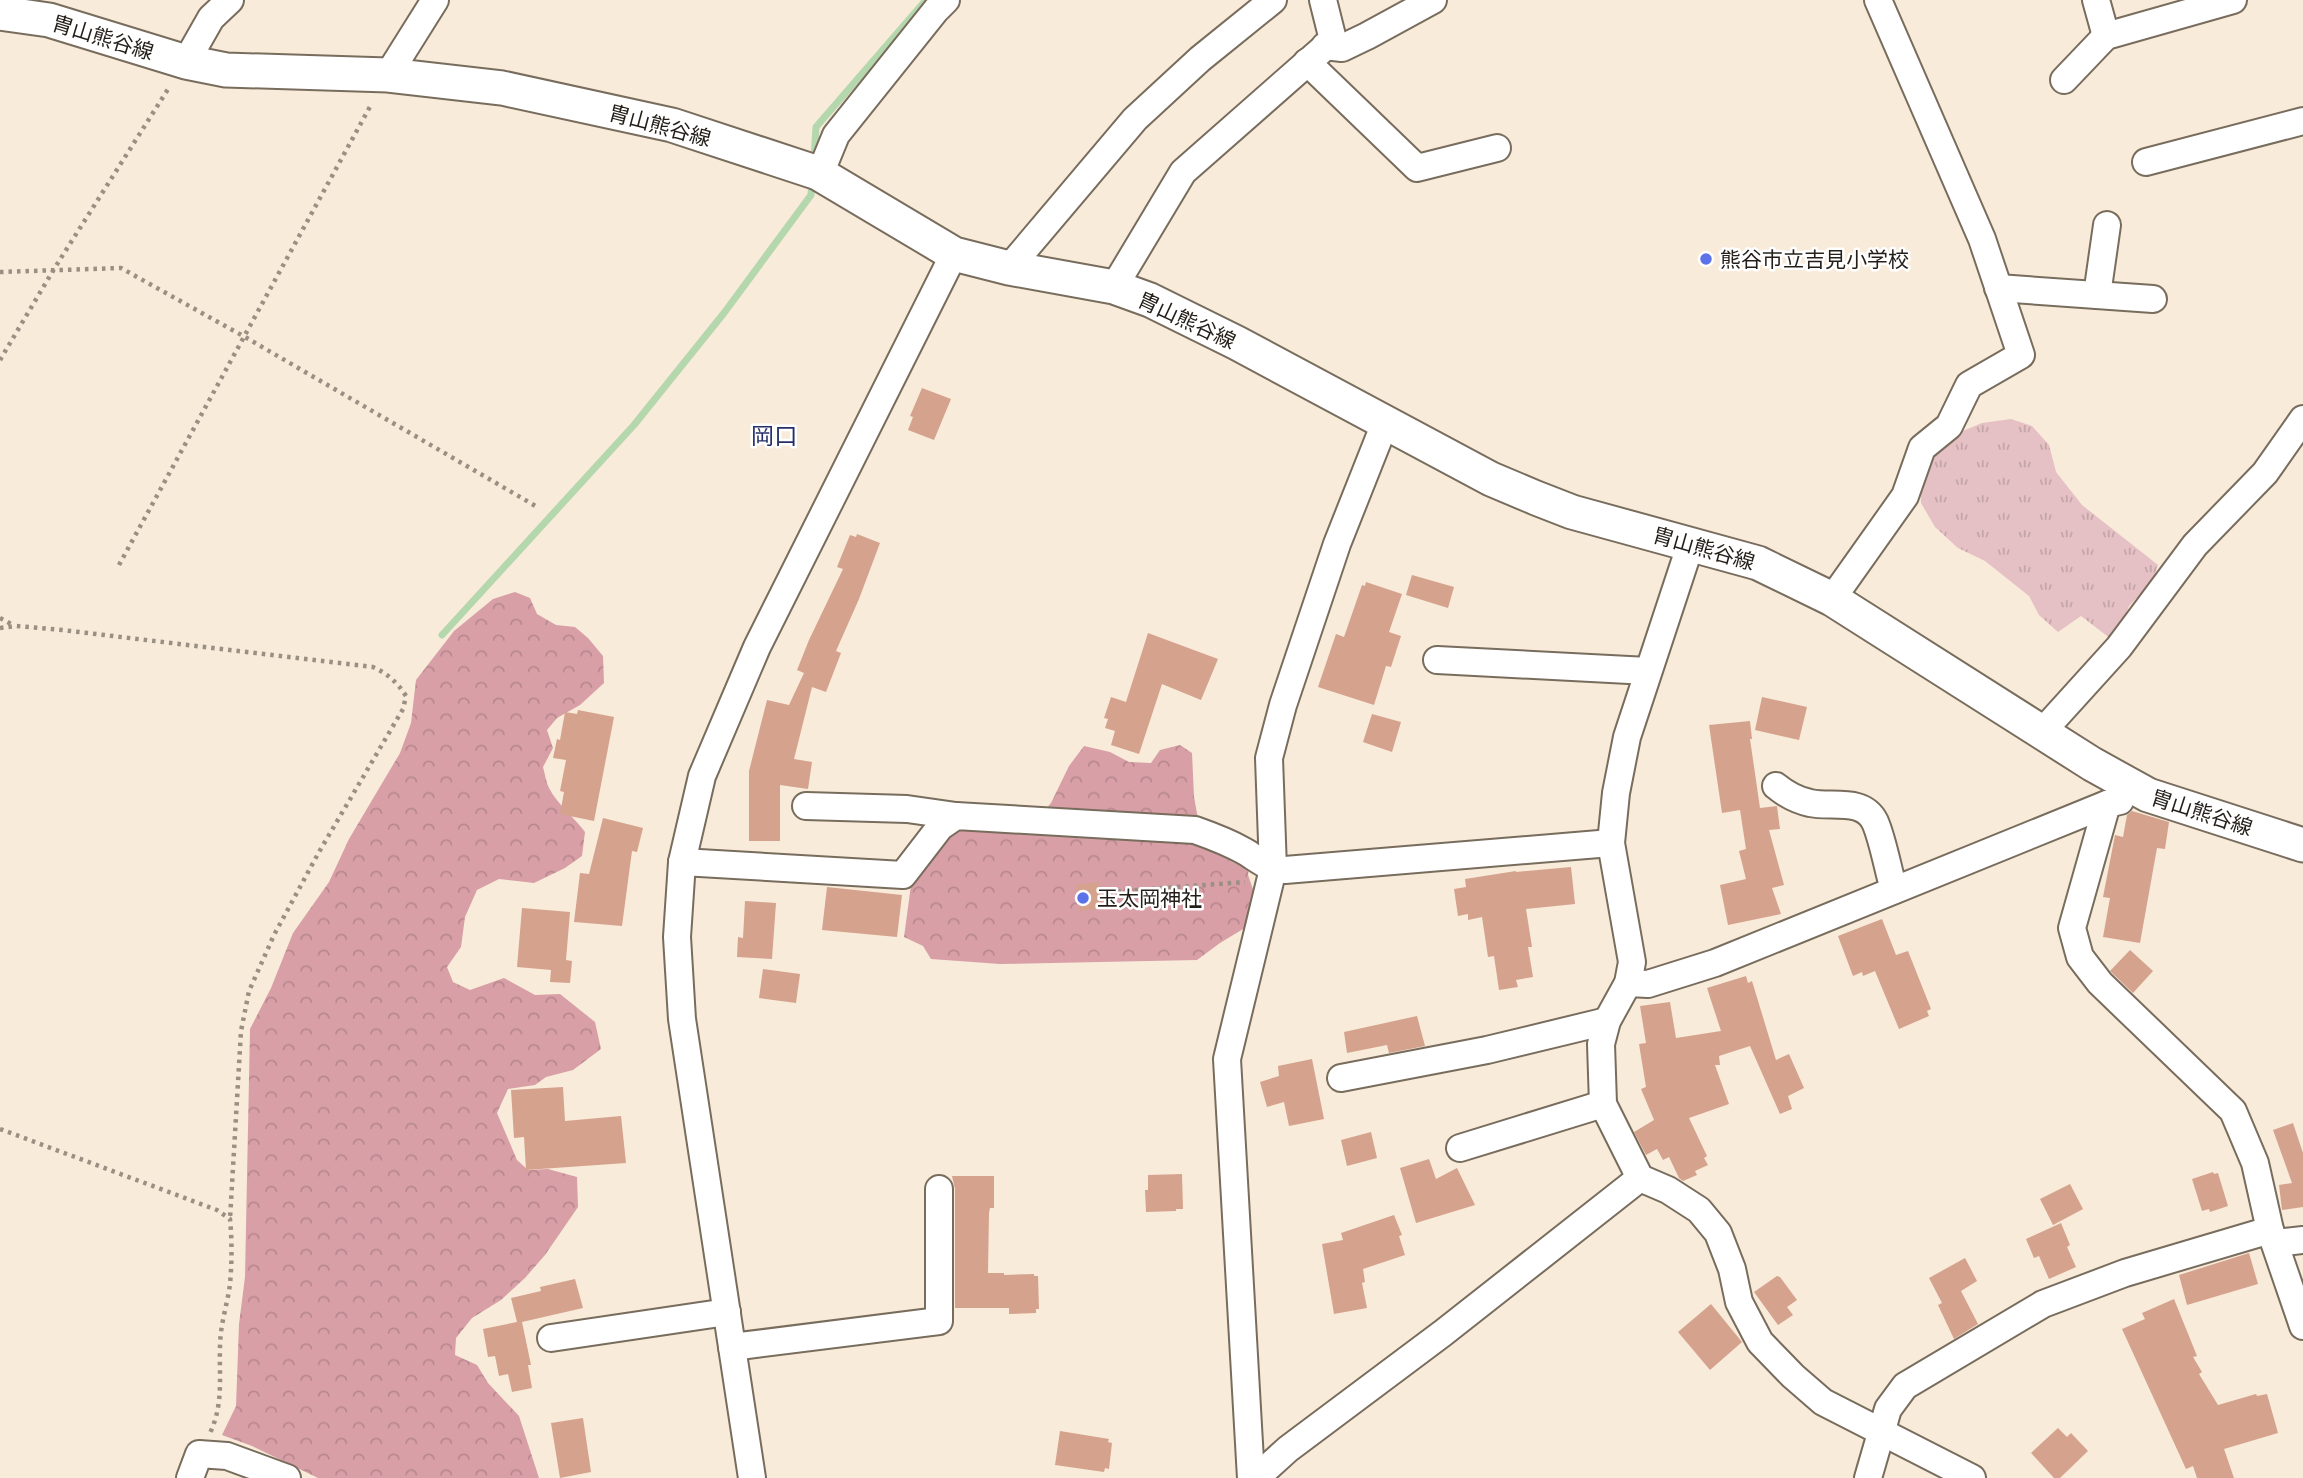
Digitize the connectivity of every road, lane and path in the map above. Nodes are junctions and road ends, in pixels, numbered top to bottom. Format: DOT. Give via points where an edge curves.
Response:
graph roads {
  1 [pos="230,0"];
  2 [pos="435,0"];
  3 [pos="946,0"];
  4 [pos="1273,0"];
  5 [pos="1323,0"];
  6 [pos="1433,0"];
  7 [pos="1878,0"];
  8 [pos="2096,0"];
  9 [pos="2233,0"];
  10 [pos="52,10"];
  11 [pos="0,13"];
  12 [pos="2106,36"];
  13 [pos="1316,54"];
  14 [pos="186,62"];
  15 [pos="388,75"];
  16 [pos="2064,80"];
  17 [pos="2303,121"];
  18 [pos="1497,148"];
  19 [pos="2147,162"];
  20 [pos="810,171"];
  21 [pos="2107,225"];
  22 [pos="954,254"];
  23 [pos="1009,268"];
  24 [pos="54,269"];
  25 [pos="0,272"];
  26 [pos="1114,287"];
  27 [pos="1998,288"];
  28 [pos="2096,295"];
  29 [pos="2153,299"];
  30 [pos="245,337"];
  31 [pos="0,360"];
  32 [pos="2303,419"];
  33 [pos="1385,423"];
  34 [pos="539,508"];
  35 [pos="1691,544"];
  36 [pos="120,565"];
  37 [pos="1832,599"];
  38 [pos="0,618"];
  39 [pos="16,626"];
  40 [pos="0,628"];
  41 [pos="1437,660"];
  42 [pos="1648,671"];
  43 [pos="2042,732"];
  44 [pos="1776,786"];
  45 [pos="2148,795"];
  46 [pos="2107,804"];
  47 [pos="806,806"];
  48 [pos="956,816"];
  49 [pos="1611,843"];
  50 [pos="2303,845"];
  51 [pos="682,862"];
  52 [pos="1272,874"];
  53 [pos="1894,890"];
  54 [pos="1109,892"];
  55 [pos="1628,983"];
  56 [pos="1607,1021"];
  57 [pos="1341,1078"];
  58 [pos="1603,1104"];
  59 [pos="0,1129"];
  60 [pos="1460,1148"];
  61 [pos="1640,1178"];
  62 [pos="939,1189"];
  63 [pos="230,1219"];
  64 [pos="2273,1237"];
  65 [pos="2303,1240"];
  66 [pos="727,1312"];
  67 [pos="2303,1326"];
  68 [pos="551,1338"];
  69 [pos="732,1347"];
  70 [pos="1881,1433"];
  71 [pos="195,1466"];
  72 [pos="287,1478"];
  73 [pos="752,1478"];
  74 [pos="1253,1478"];
  75 [pos="1868,1478"];
  76 [pos="1972,1478"];
  1 -- 14 [label="street" via="211,18"];
  2 -- 15 [label="street"];
  3 -- 20 [label="street"];
  4 -- 23 [label="street" via="1135,119"];
  5 -- 13 [label="street" via="1333,40"];
  6 -- 13 [label="street" via="1367,37"];
  7 -- 27 [label="street" via="1982,239"];
  8 -- 12 [label="street"];
  9 -- 12 [label="street"];
  10 -- 11 [label="main road, 胄山熊谷線"];
  10 -- 14 [label="main road, 胄山熊谷線"];
  12 -- 16 [label="street"];
  13 -- 18 [label="street" via="1417,168"];
  13 -- 26 [label="street" via="1183,172"];
  14 -- 15 [label="main road, 胄山熊谷線" via="226,70"];
  14 -- 24 [label="path"];
  15 -- 20 [label="main road, 胄山熊谷線" via="502,88 672,125"];
  15 -- 30 [label="path"];
  17 -- 19 [label="street"];
  20 -- 22 [label="main road, 胄山熊谷線"];
  21 -- 28 [label="street"];
  22 -- 23 [label="main road, 胄山熊谷線"];
  22 -- 51 [label="street" via="757,647 702,776"];
  23 -- 26 [label="main road, 胄山熊谷線"];
  24 -- 25 [label="path"];
  24 -- 30 [label="path" via="121,268"];
  24 -- 31 [label="path"];
  26 -- 33 [label="main road, 胄山熊谷線" via="1237,343"];
  27 -- 28 [label="street"];
  27 -- 37 [label="street" via="2021,355 1969,385 1949,426 1922,448 1905,496"];
  28 -- 29 [label="street"];
  30 -- 34 [label="path"];
  30 -- 36 [label="path"];
  32 -- 43 [label="street" via="2265,473 2195,545 2119,647"];
  33 -- 35 [label="main road, 胄山熊谷線" via="1536,498"];
  33 -- 52 [label="street" via="1337,544 1269,758"];
  35 -- 37 [label="main road, 胄山熊谷線" via="1758,563"];
  35 -- 42 [label="street"];
  37 -- 43 [label="main road, 胄山熊谷線"];
  38 -- 39 [label="path"];
  39 -- 40 [label="path"];
  39 -- 63 [label="path" via="373,667 390,676 406,696 403,709 274,935 248,991 241,1031"];
  41 -- 42 [label="street"];
  42 -- 49 [label="street" via="1627,737"];
  43 -- 45 [label="main road, 胄山熊谷線"];
  44 -- 53 [label="street" via="1788,796 1812,804 1853,805 1866,811 1874,821"];
  45 -- 46 [label="street"];
  45 -- 50 [label="main road, 胄山熊谷線"];
  46 -- 53 [label="street"];
  46 -- 64 [label="street" via="2072,928 2080,957 2100,983 2233,1111 2255,1163"];
  47 -- 48 [label="street" via="906,809"];
  48 -- 51 [label="street" via="940,827 903,875"];
  48 -- 52 [label="street" via="1195,830 1245,851"];
  49 -- 52 [label="street"];
  49 -- 55 [label="street" via="1632,962"];
  51 -- 66 [label="street" via="677,937 682,1019"];
  52 -- 54 [label="path"];
  52 -- 74 [label="street" via="1227,1059"];
  53 -- 55 [label="street" via="1715,963 1648,984"];
  55 -- 56 [label="street"];
  56 -- 57 [label="street"];
  56 -- 58 [label="street" via="1601,1044"];
  58 -- 60 [label="street"];
  58 -- 61 [label="street"];
  59 -- 63 [label="path" via="217,1210"];
  61 -- 70 [label="street" via="1699,1210 1718,1233 1739,1302 1760,1342 1823,1402"];
  61 -- 74 [label="street"];
  62 -- 69 [label="street" via="939,1321"];
  63 -- 71 [label="path" via="230,1284 221,1333 218,1416"];
  64 -- 65 [label="street"];
  64 -- 67 [label="street"];
  64 -- 70 [label="street" via="2125,1273 2043,1304 1905,1386 1888,1409"];
  66 -- 68 [label="street"];
  66 -- 69 [label="street"];
  69 -- 73 [label="street"];
  70 -- 75 [label="street"];
  70 -- 76 [label="street"];
  71 -- 72 [label="street" via="227,1456"];
}
